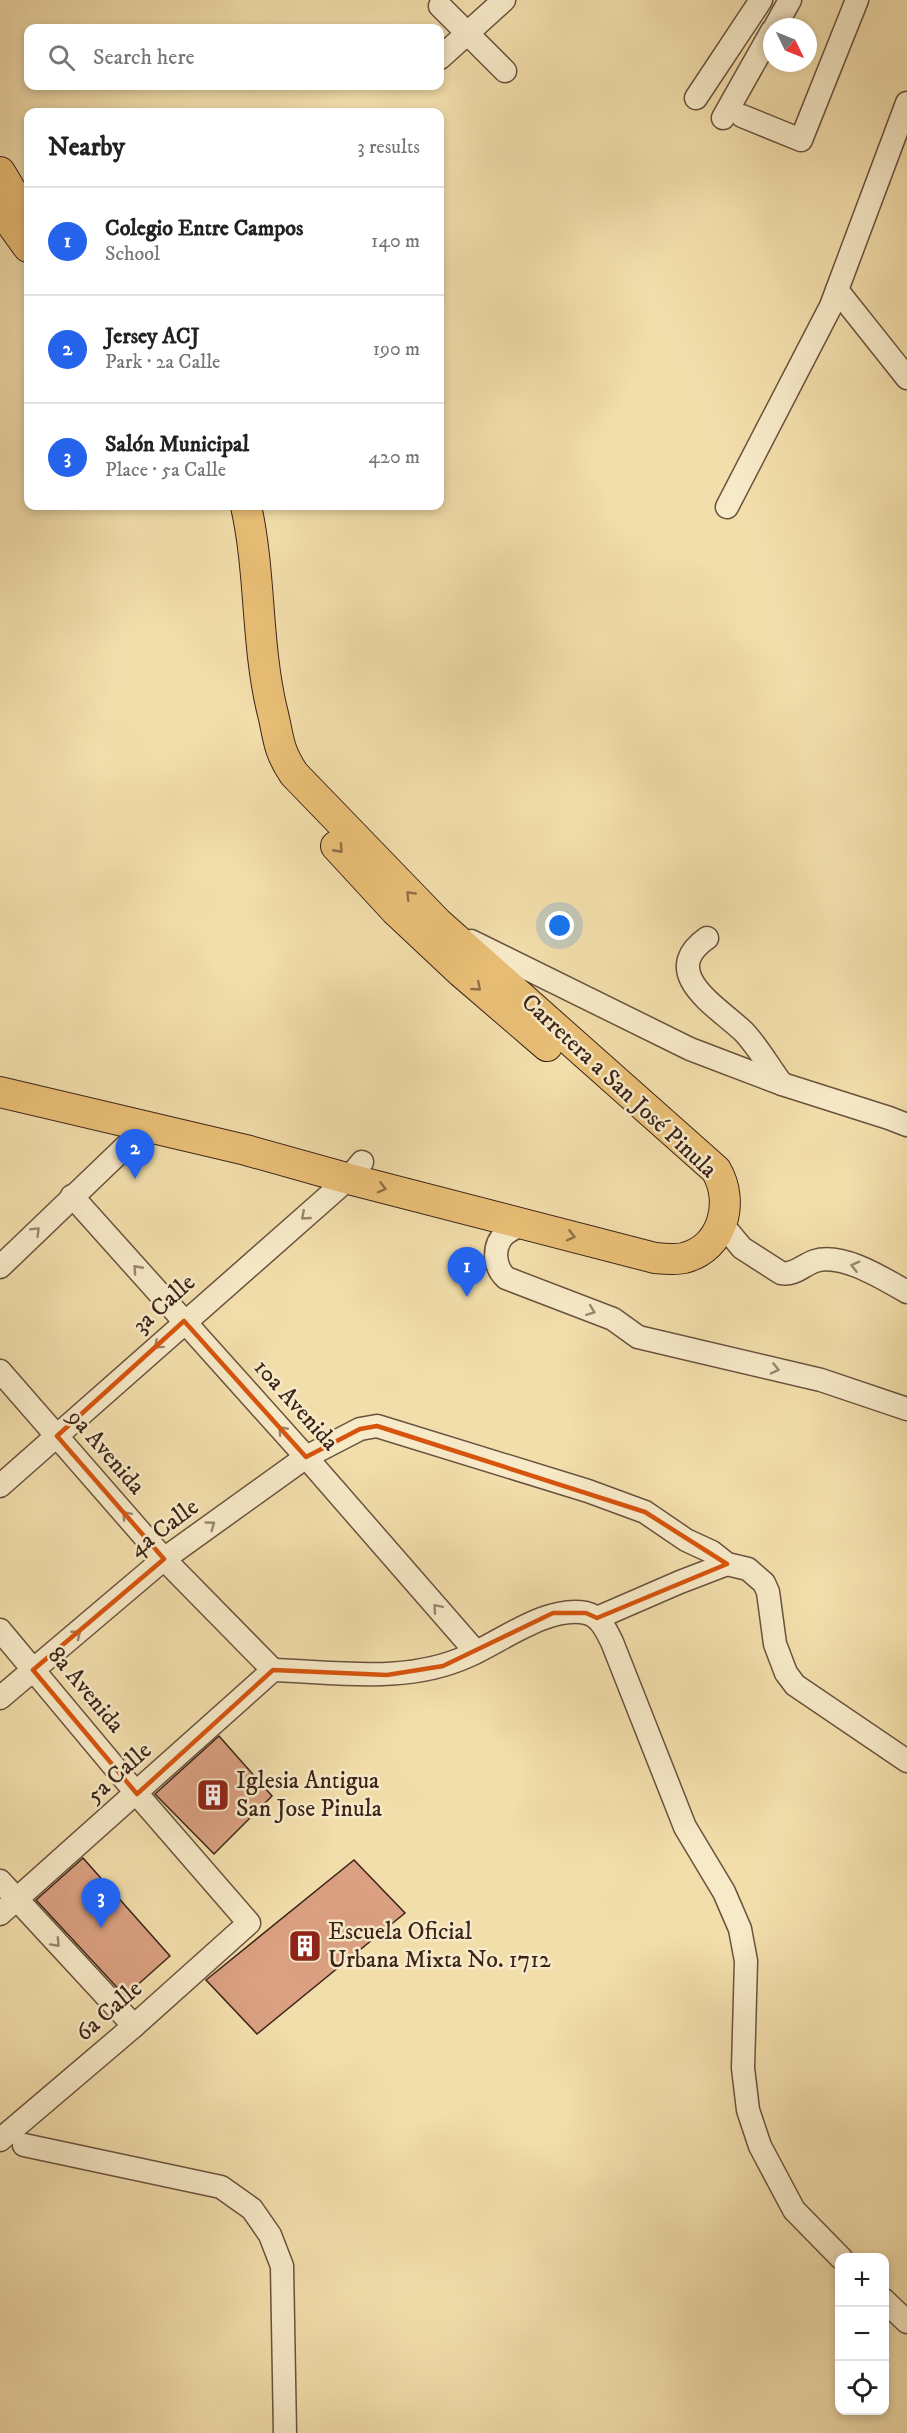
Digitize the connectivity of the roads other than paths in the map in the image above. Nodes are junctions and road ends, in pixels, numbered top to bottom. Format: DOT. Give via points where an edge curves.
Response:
graph roads {
  1 [pos="504,0"];
  2 [pos="761,0"];
  3 [pos="790,0"];
  4 [pos="857,0"];
  5 [pos="440,6"];
  6 [pos="779,18"];
  7 [pos="467,33"];
  8 [pos="763,52"];
  9 [pos="444,54"];
  10 [pos="505,71"];
  11 [pos="696,98"];
  12 [pos="907,103"];
  13 [pos="0,172"];
  14 [pos="0,208"];
  15 [pos="24,212"];
  16 [pos="24,241"];
  17 [pos="837,290"];
  18 [pos="907,378"];
  19 [pos="727,507"];
  20 [pos="231,510"];
  21 [pos="247,510"];
  22 [pos="438,923"];
  23 [pos="707,938"];
  24 [pos="0,1073"];
  25 [pos="782,1084"];
  26 [pos="0,1092"];
  27 [pos="907,1125"];
  28 [pos="147,1126"];
  29 [pos="355,1170"];
  30 [pos="72,1196"];
  31 [pos="522,1224"];
  32 [pos="722,1224"];
  33 [pos="0,1267"];
  34 [pos="907,1292"];
  35 [pos="184,1321"];
  36 [pos="0,1371"];
  37 [pos="907,1410"];
  38 [pos="57,1436"];
  39 [pos="306,1457"];
  40 [pos="0,1486"];
  41 [pos="164,1559"];
  42 [pos="727,1564"];
  43 [pos="597,1618"];
  44 [pos="0,1630"];
  45 [pos="476,1652"];
  46 [pos="33,1670"];
  47 [pos="273,1670"];
  48 [pos="0,1698"];
  49 [pos="907,1761"];
  50 [pos="137,1794"];
  51 [pos="0,1881"];
  52 [pos="8,1907"];
  53 [pos="248,1922"];
  54 [pos="134,2026"];
  55 [pos="7,2138"];
  56 [pos="837,2253"];
  57 [pos="889,2304"];
  58 [pos="907,2322"];
  59 [pos="285,2433"];
  1 -- 7 [label="street"];
  2 -- 11 [label="street"];
  3 -- 6 [label="street"];
  4 -- 8 [label="street" via="801,140 733,117"];
  5 -- 7 [label="street"];
  7 -- 9 [label="street"];
  7 -- 10 [label="street"];
  12 -- 17 [label="street"];
  13 -- 15 [label="main road"];
  14 -- 16 [label="main road"];
  17 -- 18 [label="street"];
  17 -- 19 [label="street" via="799,372"];
  20 -- 29 [label="main road, Carretera a San José Pinula, one-way" via="252,716 266,758 280,782 395,910 452,965 701,1177 710,1204 706,1219 694,1232 678,1238 658,1238"];
  22 -- 21 [label="main road, Carretera a San José Pinula, one-way" via="294,774 280,752 266,679"];
  22 -- 25 [label="street" via="690,1049"];
  22 -- 32 [label="main road, Carretera a San José Pinula" via="716,1170 723,1184"];
  23 -- 25 [label="street" via="690,953 689,980 746,1034"];
  24 -- 29 [label="main road, Carretera a San José Pinula" via="250,1132"];
  25 -- 27 [label="street"];
  26 -- 28 [label="main road, Carretera a San José Pinula"];
  28 -- 29 [label="main road, Carretera a San José Pinula"];
  28 -- 30 [label="street"];
  29 -- 31 [label="main road, Carretera a San José Pinula, one-way"];
  29 -- 35 [label="street, 3a Calle, one-way"];
  33 -- 30 [label="street, one-way"];
  35 -- 30 [label="street, 10a Avenida, one-way"];
  31 -- 32 [label="main road, Carretera a San José Pinula, one-way" via="656,1258 675,1259 702,1250"];
  31 -- 37 [label="street, one-way" via="504,1235 497,1248 496,1262 506,1278 613,1319 638,1337 821,1380"];
  34 -- 32 [label="street, one-way" via="868,1270 828,1259 788,1275 781,1273 742,1248"];
  35 -- 38 [label="street, 3a Calle, one-way"];
  39 -- 35 [label="street, 10a Avenida, one-way"];
  36 -- 38 [label="street, 9a Avenida"];
  38 -- 40 [label="street, 3a Calle"];
  41 -- 38 [label="street, 9a Avenida, one-way"];
  41 -- 39 [label="street, 4a Calle, one-way"];
  39 -- 42 [label="street, 4a Calle" via="360,1429 377,1426 645,1512"];
  45 -- 39 [label="street, 10a Avenida, one-way"];
  46 -- 41 [label="street, 4a Calle, one-way"];
  41 -- 47 [label="street, 9a Avenida"];
  42 -- 43 [label="street"];
  42 -- 49 [label="street" via="748,1569 764,1583 775,1644 795,1685"];
  43 -- 45 [label="street" via="586,1613 553,1613"];
  43 -- 56 [label="street" via="612,1642 685,1827 724,1892 740,1929 746,1960 743,2068 748,2110 760,2146 794,2210"];
  44 -- 46 [label="street, 8a Avenida"];
  45 -- 47 [label="street" via="443,1666 387,1675"];
  46 -- 48 [label="street, 4a Calle"];
  46 -- 50 [label="street, 8a Avenida"];
  47 -- 50 [label="street, 5a Calle"];
  50 -- 52 [label="street, 5a Calle"];
  50 -- 53 [label="street, 8a Avenida"];
  51 -- 52 [label="street"];
  52 -- 54 [label="street, one-way"];
  53 -- 54 [label="street, 6a Calle"];
  54 -- 55 [label="street, 6a Calle"];
  55 -- 59 [label="street" via="221,2187 252,2209 270,2235 282,2266"];
  57 -- 58 [label="street"];
}
